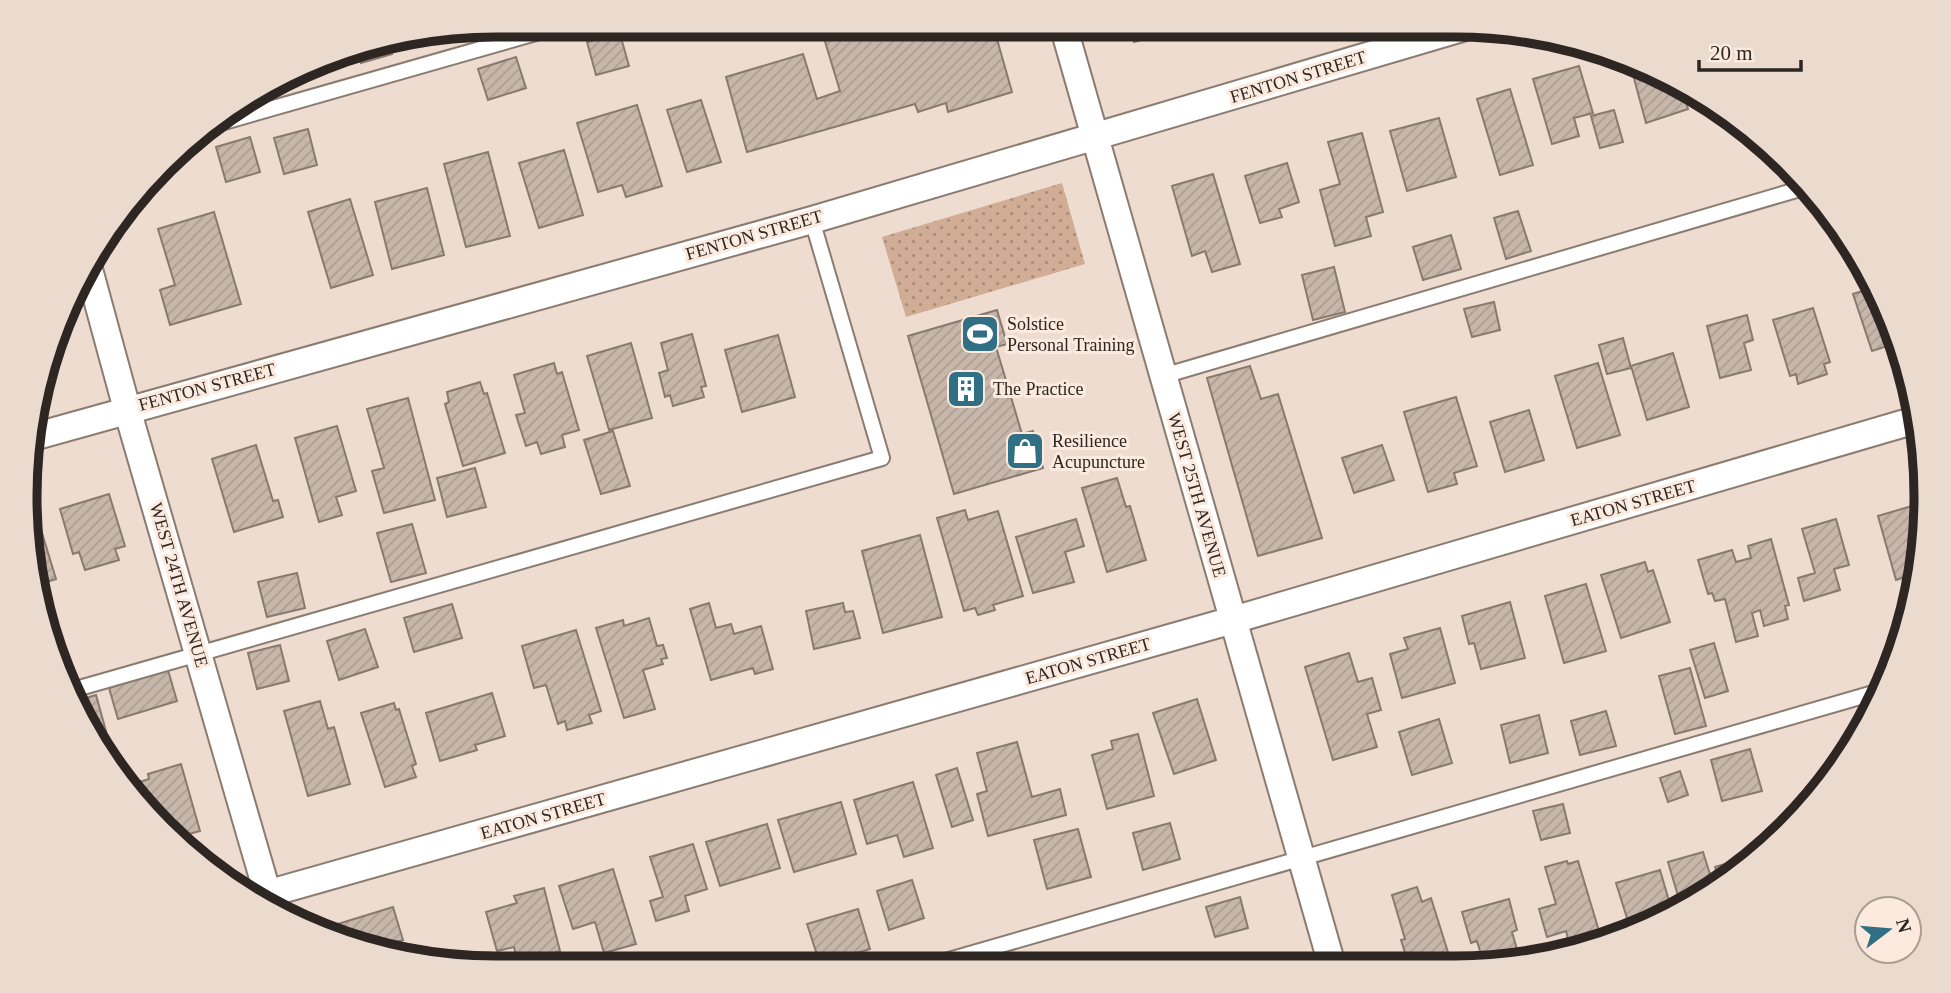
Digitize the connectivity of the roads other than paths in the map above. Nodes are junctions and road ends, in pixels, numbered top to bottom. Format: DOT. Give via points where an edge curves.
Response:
graph roads {
  1 [pos="519,37"];
  2 [pos="1067,37"];
  3 [pos="1435,37"];
  4 [pos="234,119"];
  5 [pos="1096,137"];
  6 [pos="1797,190"];
  7 [pos="811,220"];
  8 [pos="92,279"];
  9 [pos="1163,376"];
  10 [pos="127,409"];
  11 [pos="1908,422"];
  12 [pos="41,435"];
  13 [pos="1233,620"];
  14 [pos="199,653"];
  15 [pos="79,688"];
  16 [pos="1869,694"];
  17 [pos="1301,858"];
  18 [pos="264,893"];
  19 [pos="273,898"];
  20 [pos="963,956"];
  21 [pos="1329,956"];
  1 -- 4 [label="lane"];
  2 -- 5 [label="street, WEST 25TH AVENUE"];
  3 -- 5 [label="street, FENTON STREET"];
  5 -- 7 [label="street, FENTON STREET"];
  5 -- 9 [label="street, WEST 25TH AVENUE"];
  6 -- 9 [label="lane"];
  7 -- 10 [label="street, FENTON STREET"];
  7 -- 14 [label="lane" via="882,457"];
  8 -- 10 [label="street, WEST 24TH AVENUE"];
  9 -- 13 [label="street, WEST 25TH AVENUE"];
  10 -- 12 [label="street, FENTON STREET"];
  10 -- 14 [label="street, WEST 24TH AVENUE"];
  11 -- 13 [label="street, EATON STREET"];
  13 -- 17 [label="street, WEST 25TH AVENUE"];
  13 -- 19 [label="street, EATON STREET"];
  14 -- 15 [label="lane"];
  14 -- 18 [label="street, WEST 24TH AVENUE"];
  16 -- 17 [label="lane"];
  17 -- 20 [label="lane"];
  17 -- 21 [label="street, WEST 25TH AVENUE"];
}
